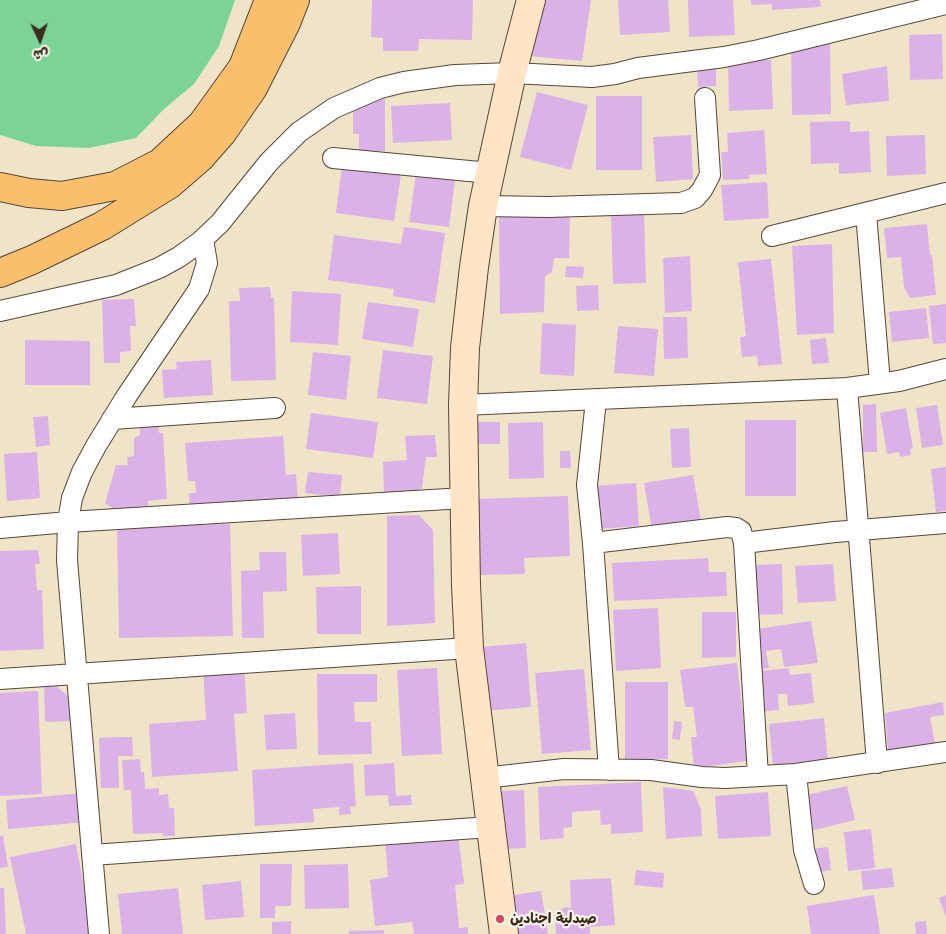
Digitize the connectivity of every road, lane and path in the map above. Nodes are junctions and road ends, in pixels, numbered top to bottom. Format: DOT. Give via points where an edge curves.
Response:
graph roads {
  1 [pos="269,0"];
  2 [pos="294,0"];
  3 [pos="531,0"];
  4 [pos="946,4"];
  5 [pos="512,73"];
  6 [pos="705,98"];
  7 [pos="333,158"];
  8 [pos="490,172"];
  9 [pos="0,188"];
  10 [pos="946,193"];
  11 [pos="483,206"];
  12 [pos="866,213"];
  13 [pos="772,236"];
  14 [pos="69,242"];
  15 [pos="200,242"];
  16 [pos="0,256"];
  17 [pos="0,273"];
  18 [pos="0,311"];
  19 [pos="946,369"];
  20 [pos="880,383"];
  21 [pos="847,388"];
  22 [pos="596,400"];
  23 [pos="462,405"];
  24 [pos="275,408"];
  25 [pos="112,419"];
  26 [pos="464,498"];
  27 [pos="68,522"];
  28 [pos="946,523"];
  29 [pos="0,528"];
  30 [pos="858,530"];
  31 [pos="593,543"];
  32 [pos="744,543"];
  33 [pos="468,648"];
  34 [pos="76,674"];
  35 [pos="0,679"];
  36 [pos="946,752"];
  37 [pos="877,762"];
  38 [pos="609,770"];
  39 [pos="796,774"];
  40 [pos="758,776"];
  41 [pos="484,778"];
  42 [pos="490,827"];
  43 [pos="92,854"];
  44 [pos="814,884"];
  45 [pos="99,934"];
  46 [pos="504,934"];
  1 -- 9 [label="highway" via="243,67 202,124 160,163 115,186 62,196"];
  2 -- 14 [label="highway" via="253,88 200,158 163,188 102,226"];
  3 -- 5 [label="main road"];
  4 -- 5 [label="street" via="724,57 592,77"];
  5 -- 8 [label="main road"];
  5 -- 15 [label="street" via="455,75 404,82 356,97 334,108 283,146 235,206"];
  6 -- 11 [label="street" via="710,175 694,198 681,203 548,208"];
  7 -- 8 [label="street"];
  8 -- 11 [label="main road"];
  10 -- 12 [label="street"];
  11 -- 23 [label="main road" via="465,348"];
  12 -- 13 [label="street"];
  12 -- 20 [label="street"];
  14 -- 16 [label="highway"];
  14 -- 17 [label="highway"];
  15 -- 18 [label="street" via="179,258 116,285"];
  15 -- 25 [label="street" via="204,245 207,263 198,289"];
  19 -- 20 [label="street"];
  20 -- 21 [label="street"];
  21 -- 22 [label="street"];
  21 -- 30 [label="street"];
  22 -- 23 [label="street"];
  22 -- 31 [label="street" via="587,485"];
  23 -- 26 [label="main road"];
  24 -- 25 [label="street"];
  25 -- 27 [label="street" via="82,472 72,498"];
  26 -- 27 [label="street"];
  26 -- 33 [label="main road"];
  27 -- 29 [label="street"];
  27 -- 34 [label="street" via="66,560"];
  28 -- 30 [label="street"];
  30 -- 32 [label="street"];
  30 -- 37 [label="street"];
  31 -- 32 [label="street" via="736,528 741,531"];
  31 -- 38 [label="street"];
  32 -- 40 [label="street"];
  33 -- 34 [label="street"];
  33 -- 41 [label="main road"];
  34 -- 35 [label="street"];
  34 -- 43 [label="street"];
  36 -- 37 [label="street"];
  37 -- 39 [label="street"];
  38 -- 40 [label="street" via="651,770 718,778"];
  38 -- 41 [label="street" via="564,769"];
  39 -- 40 [label="street"];
  39 -- 44 [label="street" via="804,850"];
  41 -- 42 [label="main road"];
  42 -- 43 [label="street"];
  42 -- 46 [label="main road"];
  43 -- 45 [label="street"];
}
